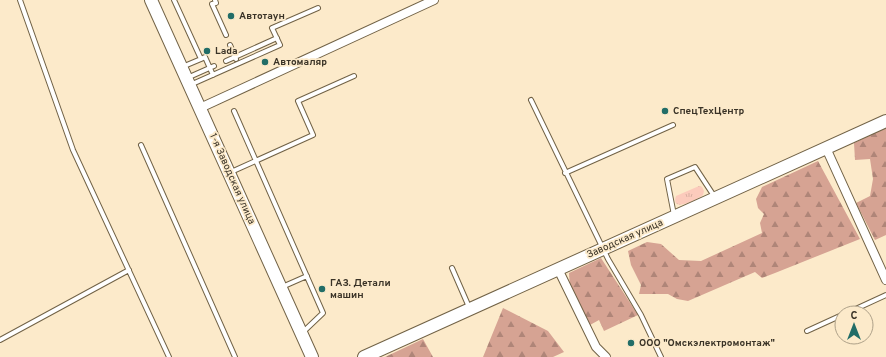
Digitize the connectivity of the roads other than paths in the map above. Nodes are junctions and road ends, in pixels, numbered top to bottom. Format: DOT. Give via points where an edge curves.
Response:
graph roads {
  1 [pos="20,0"];
  2 [pos="151,0"];
  3 [pos="174,0"];
  4 [pos="215,0"];
  5 [pos="434,0"];
  6 [pos="318,8"];
  7 [pos="226,35"];
  8 [pos="277,38"];
  9 [pos="230,45"];
  10 [pos="235,57"];
  11 [pos="201,59"];
  12 [pos="226,61"];
  13 [pos="238,63"];
  14 [pos="212,67"];
  15 [pos="213,75"];
  16 [pos="354,76"];
  17 [pos="186,77"];
  18 [pos="531,100"];
  19 [pos="200,108"];
  20 [pos="234,111"];
  21 [pos="886,121"];
  22 [pos="673,125"];
  23 [pos="140,145"];
  24 [pos="826,148"];
  25 [pos="256,161"];
  26 [pos="565,172"];
  27 [pos="229,173"];
  28 [pos="716,198"];
  29 [pos="674,217"];
  30 [pos="603,249"];
  31 [pos="452,268"];
  32 [pos="558,269"];
  33 [pos="129,270"];
  34 [pos="307,276"];
  35 [pos="886,280"];
  36 [pos="281,288"];
  37 [pos="886,295"];
  38 [pos="864,305"];
  39 [pos="470,309"];
  40 [pos="834,319"];
  41 [pos="807,331"];
  42 [pos="302,334"];
  43 [pos="0,340"];
  44 [pos="169,357"];
  45 [pos="235,357"];
  46 [pos="312,357"];
  47 [pos="364,357"];
  48 [pos="606,357"];
  49 [pos="661,357"];
  1 -- 33 [label="lane" via="73,150"];
  2 -- 17 [label="main road, 1-я Заводская улица"];
  3 -- 11 [label="lane"];
  4 -- 7 [label="lane" via="216,3 212,4"];
  5 -- 19 [label="street"];
  6 -- 8 [label="lane" via="272,28"];
  8 -- 10 [label="lane"];
  8 -- 13 [label="lane" via="280,45"];
  9 -- 10 [label="lane"];
  10 -- 12 [label="lane"];
  10 -- 13 [label="lane"];
  11 -- 14 [label="lane" via="205,57"];
  11 -- 17 [label="lane"];
  13 -- 15 [label="lane"];
  14 -- 15 [label="lane"];
  14 -- 17 [label="lane"];
  15 -- 17 [label="lane"];
  16 -- 25 [label="lane" via="298,101 313,135"];
  17 -- 19 [label="main road, 1-я Заводская улица"];
  18 -- 26 [label="lane"];
  19 -- 27 [label="main road, 1-я Заводская улица"];
  20 -- 25 [label="lane"];
  21 -- 24 [label="main road, Заводская улица"];
  22 -- 26 [label="lane"];
  23 -- 45 [label="lane"];
  24 -- 28 [label="main road, Заводская улица"];
  24 -- 35 [label="street"];
  25 -- 27 [label="lane"];
  25 -- 34 [label="lane"];
  26 -- 30 [label="lane"];
  27 -- 36 [label="main road, 1-я Заводская улица"];
  28 -- 29 [label="main road, Заводская улица"];
  28 -- 29 [label="lane" via="695,167 667,179"];
  29 -- 30 [label="main road, Заводская улица"];
  30 -- 32 [label="main road, Заводская улица"];
  30 -- 49 [label="lane" via="641,315"];
  31 -- 39 [label="lane"];
  32 -- 39 [label="main road, Заводская улица"];
  32 -- 48 [label="street" via="596,347"];
  33 -- 43 [label="lane"];
  33 -- 44 [label="lane"];
  34 -- 36 [label="lane"];
  34 -- 42 [label="lane" via="323,313"];
  36 -- 42 [label="main road, 1-я Заводская улица"];
  37 -- 38 [label="lane"];
  39 -- 47 [label="main road, Заводская улица"];
  40 -- 41 [label="lane"];
  42 -- 46 [label="main road, 1-я Заводская улица"];
}
